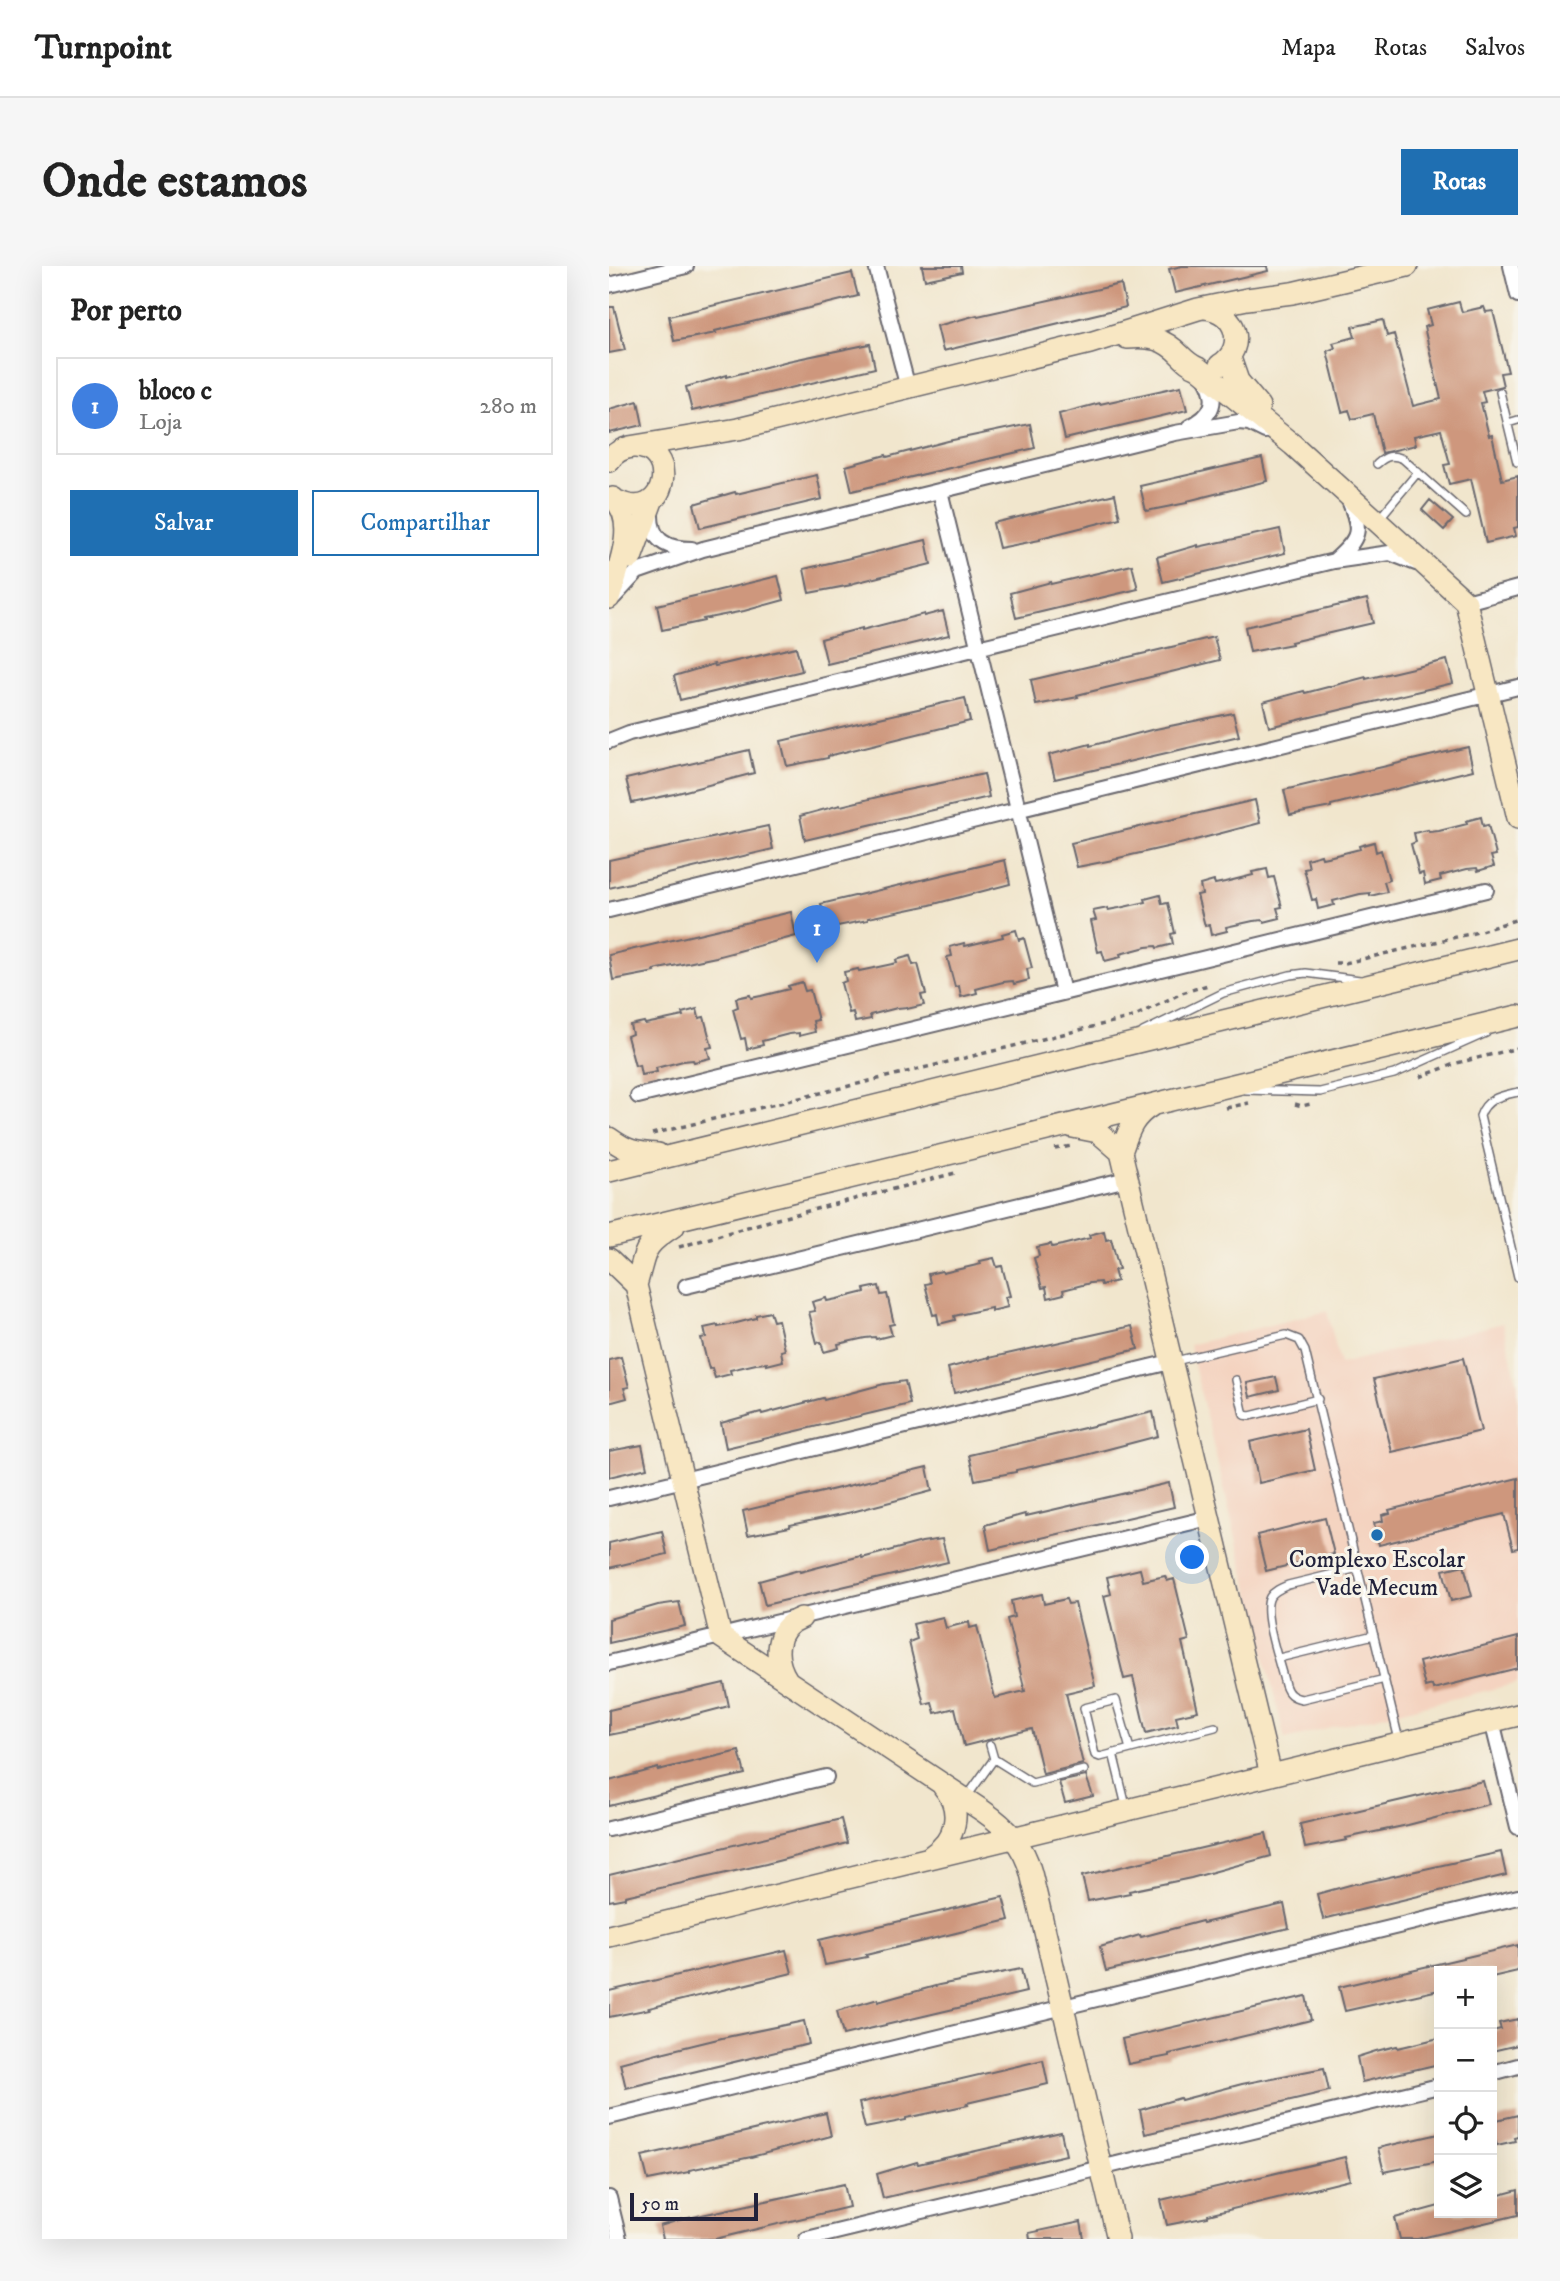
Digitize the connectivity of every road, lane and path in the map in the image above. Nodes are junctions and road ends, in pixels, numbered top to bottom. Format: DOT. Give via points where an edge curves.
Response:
graph roads {
  1 [pos="686,266"];
  2 [pos="876,266"];
  3 [pos="1511,266"];
  4 [pos="1395,267"];
  5 [pos="609,285"];
  6 [pos="1292,293"];
  7 [pos="1518,296"];
  8 [pos="1198,310"];
  9 [pos="1236,335"];
  10 [pos="1090,343"];
  11 [pos="1179,354"];
  12 [pos="1230,358"];
  13 [pos="1198,368"];
  14 [pos="908,388"];
  15 [pos="1500,392"];
  16 [pos="1518,420"];
  17 [pos="1508,423"];
  18 [pos="738,429"];
  19 [pos="1175,433"];
  20 [pos="1293,445"];
  21 [pos="617,453"];
  22 [pos="1517,462"];
  23 [pos="1377,464"];
  24 [pos="1418,472"];
  25 [pos="664,480"];
  26 [pos="940,491"];
  27 [pos="1346,493"];
  28 [pos="613,497"];
  29 [pos="652,500"];
  30 [pos="1466,515"];
  31 [pos="1377,521"];
  32 [pos="703,549"];
  33 [pos="1334,561"];
  34 [pos="1431,570"];
  35 [pos="1518,588"];
  36 [pos="609,601"];
  37 [pos="1466,602"];
  38 [pos="977,648"];
  39 [pos="1518,687"];
  40 [pos="1488,695"];
  41 [pos="609,732"];
  42 [pos="629,733"];
  43 [pos="609,741"];
  44 [pos="1018,810"];
  45 [pos="1518,818"];
  46 [pos="1486,890"];
  47 [pos="609,910"];
  48 [pos="1518,919"];
  49 [pos="1518,949"];
  50 [pos="1333,963"];
  51 [pos="1222,981"];
  52 [pos="1385,982"];
  53 [pos="1063,992"];
  54 [pos="1518,1018"];
  55 [pos="1104,1051"];
  56 [pos="1518,1092"];
  57 [pos="638,1096"];
  58 [pos="1152,1105"];
  59 [pos="1068,1126"];
  60 [pos="612,1140"];
  61 [pos="1121,1153"];
  62 [pos="674,1155"];
  63 [pos="609,1171"];
  64 [pos="1127,1180"];
  65 [pos="689,1216"];
  66 [pos="609,1237"];
  67 [pos="1515,1249"];
  68 [pos="609,1259"];
  69 [pos="1518,1277"];
  70 [pos="636,1285"];
  71 [pos="685,1286"];
  72 [pos="1170,1362"];
  73 [pos="1236,1380"];
  74 [pos="1318,1399"];
  75 [pos="682,1480"];
  76 [pos="609,1498"];
  77 [pos="1209,1518"];
  78 [pos="1358,1568"];
  79 [pos="801,1618"];
  80 [pos="1374,1635"];
  81 [pos="721,1637"];
  82 [pos="1279,1658"];
  83 [pos="609,1664"];
  84 [pos="1385,1679"];
  85 [pos="787,1680"];
  86 [pos="1518,1715"];
  87 [pos="1492,1721"];
  88 [pos="1216,1727"];
  89 [pos="1400,1743"];
  90 [pos="991,1745"];
  91 [pos="1131,1749"];
  92 [pos="1113,1754"];
  93 [pos="994,1759"];
  94 [pos="1084,1770"];
  95 [pos="1271,1774"];
  96 [pos="826,1777"];
  97 [pos="939,1782"];
  98 [pos="965,1799"];
  99 [pos="1127,1810"];
  100 [pos="1518,1827"];
  101 [pos="609,1829"];
  102 [pos="1014,1838"];
  103 [pos="929,1858"];
  104 [pos="1518,1897"];
  105 [pos="609,1936"];
  106 [pos="1064,2007"];
  107 [pos="1518,2066"];
  108 [pos="1497,2072"];
  109 [pos="1434,2087"];
  110 [pos="609,2117"];
  111 [pos="1101,2168"];
  112 [pos="609,2198"];
  113 [pos="619,2239"];
  114 [pos="807,2239"];
  115 [pos="1118,2239"];
  1 -- 5 [label="street"];
  2 -- 14 [label="street"];
  3 -- 7 [label="street"];
  4 -- 6 [label="street"];
  6 -- 8 [label="street"];
  6 -- 9 [label="street" via="1251,315"];
  8 -- 9 [label="street" via="1229,318"];
  8 -- 10 [label="street"];
  8 -- 11 [label="street" via="1183,318 1175,336"];
  9 -- 12 [label="street"];
  10 -- 11 [label="street" via="1144,336 1156,338"];
  10 -- 14 [label="street"];
  11 -- 13 [label="street"];
  12 -- 13 [label="street" via="1215,368"];
  12 -- 20 [label="street" via="1238,381"];
  13 -- 19 [label="street" via="1213,392 1211,410 1196,424"];
  13 -- 20 [label="street"];
  14 -- 18 [label="street"];
  15 -- 17 [label="lane"];
  16 -- 17 [label="lane"];
  17 -- 22 [label="lane"];
  18 -- 21 [label="street"];
  18 -- 25 [label="street" via="682,449"];
  19 -- 20 [label="street" via="1249,423"];
  19 -- 26 [label="street"];
  20 -- 27 [label="street"];
  21 -- 25 [label="street" via="647,450 660,462"];
  23 -- 24 [label="lane" via="1394,456"];
  24 -- 30 [label="lane"];
  24 -- 31 [label="lane"];
  25 -- 29 [label="street"];
  26 -- 32 [label="street"];
  26 -- 38 [label="street"];
  27 -- 31 [label="street"];
  27 -- 33 [label="street" via="1356,517 1356,535"];
  28 -- 29 [label="street" via="635,506"];
  28 -- 36 [label="street" via="625,516 626,535"];
  29 -- 32 [label="street" via="651,524 660,540 673,548"];
  29 -- 36 [label="street" via="631,559"];
  31 -- 34 [label="street"];
  32 -- 36 [label="street" via="637,572"];
  33 -- 34 [label="street" via="1390,553"];
  33 -- 38 [label="street"];
  34 -- 37 [label="street"];
  35 -- 37 [label="street"];
  37 -- 40 [label="street"];
  38 -- 42 [label="street"];
  38 -- 44 [label="street"];
  39 -- 40 [label="street"];
  40 -- 44 [label="street"];
  40 -- 45 [label="street"];
  41 -- 42 [label="street"];
  42 -- 43 [label="street"];
  44 -- 47 [label="street"];
  44 -- 53 [label="street"];
  46 -- 53 [label="street"];
  48 -- 50 [label="path" via="1408,949"];
  49 -- 52 [label="street"];
  51 -- 60 [label="path" via="1182,993 1133,1017"];
  52 -- 55 [label="street"];
  52 -- 55 [label="lane" via="1290,975 1223,993"];
  53 -- 57 [label="street"];
  54 -- 58 [label="street"];
  55 -- 62 [label="street"];
  56 -- 67 [label="lane" via="1489,1101 1480,1116"];
  58 -- 59 [label="street"];
  58 -- 61 [label="street" via="1130,1126"];
  59 -- 61 [label="street" via="1098,1132"];
  59 -- 65 [label="street"];
  60 -- 62 [label="street" via="635,1153"];
  61 -- 64 [label="street"];
  62 -- 63 [label="street"];
  64 -- 71 [label="street"];
  64 -- 72 [label="street"];
  65 -- 66 [label="street"];
  65 -- 70 [label="street" via="653,1239 644,1252"];
  67 -- 69 [label="lane"];
  68 -- 70 [label="street"];
  70 -- 75 [label="street"];
  72 -- 74 [label="lane" via="1286,1335 1299,1340 1305,1351"];
  72 -- 75 [label="street"];
  72 -- 77 [label="street"];
  73 -- 74 [label="lane" via="1244,1415"];
  74 -- 78 [label="lane"];
  75 -- 76 [label="street"];
  75 -- 81 [label="street"];
  77 -- 79 [label="street"];
  77 -- 95 [label="street"];
  78 -- 80 [label="lane"];
  78 -- 82 [label="lane" via="1288,1585 1271,1596 1267,1613"];
  79 -- 81 [label="street"];
  79 -- 85 [label="street" via="786,1627 778,1642 778,1661"];
  80 -- 82 [label="lane"];
  80 -- 84 [label="lane"];
  81 -- 83 [label="street"];
  81 -- 85 [label="street"];
  82 -- 84 [label="lane" via="1288,1692 1294,1698"];
  84 -- 89 [label="lane"];
  85 -- 97 [label="street"];
  86 -- 87 [label="street"];
  87 -- 89 [label="street"];
  87 -- 100 [label="street"];
  88 -- 91 [label="lane"];
  89 -- 95 [label="street"];
  90 -- 93 [label="lane"];
  91 -- 92 [label="lane"];
  91 -- 92 [label="lane" via="1116,1700 1086,1706 1095,1755"];
  92 -- 99 [label="lane"];
  93 -- 94 [label="lane" via="1032,1783"];
  93 -- 98 [label="lane"];
  95 -- 99 [label="street"];
  96 -- 101 [label="street"];
  97 -- 98 [label="street"];
  97 -- 103 [label="street" via="950,1793 956,1823 941,1850"];
  98 -- 102 [label="street"];
  99 -- 102 [label="street"];
  102 -- 103 [label="street"];
  102 -- 106 [label="street" via="1028,1861"];
  103 -- 105 [label="street"];
  104 -- 106 [label="street"];
  106 -- 110 [label="street"];
  106 -- 111 [label="street"];
  107 -- 108 [label="street"];
  109 -- 111 [label="street"];
  111 -- 114 [label="street"];
  111 -- 115 [label="street"];
  112 -- 113 [label="street"];
}
